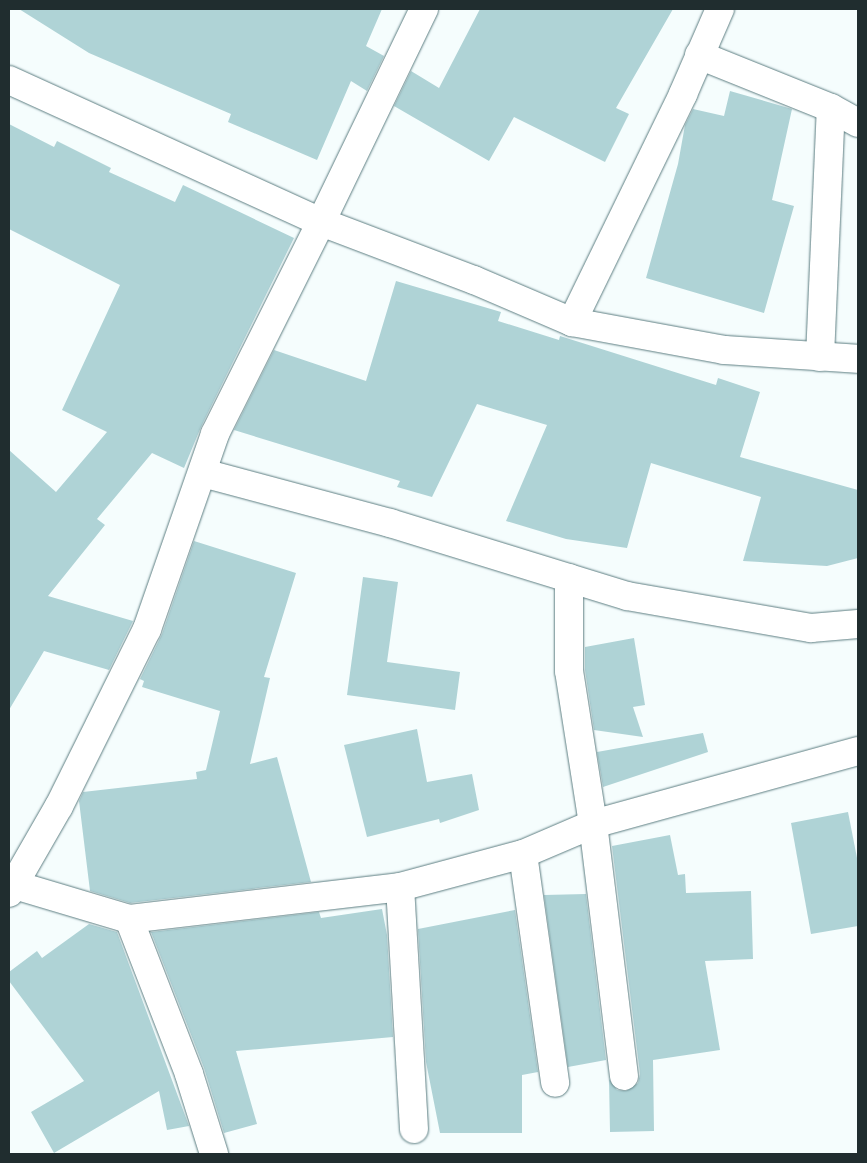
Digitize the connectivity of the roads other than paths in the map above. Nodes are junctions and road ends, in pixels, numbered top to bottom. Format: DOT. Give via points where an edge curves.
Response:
graph roads {
  1 [pos="424,9"];
  2 [pos="720,9"];
  3 [pos="700,55"];
  4 [pos="9,80"];
  5 [pos="831,108"];
  6 [pos="858,123"];
  7 [pos="321,222"];
  8 [pos="572,322"];
  9 [pos="820,357"];
  10 [pos="858,359"];
  11 [pos="203,474"];
  12 [pos="569,578"];
  13 [pos="858,624"];
  14 [pos="858,751"];
  15 [pos="593,824"];
  16 [pos="523,854"];
  17 [pos="400,887"];
  18 [pos="12,889"];
  19 [pos="129,919"];
  20 [pos="624,1076"];
  21 [pos="556,1083"];
  22 [pos="414,1129"];
  23 [pos="214,1154"];
  1 -- 7 [label="street"];
  2 -- 3 [label="street"];
  3 -- 5 [label="street"];
  3 -- 8 [label="street"];
  4 -- 7 [label="street"];
  5 -- 6 [label="street"];
  5 -- 9 [label="street"];
  7 -- 8 [label="street" via="474,280"];
  7 -- 11 [label="street" via="215,434"];
  8 -- 9 [label="street" via="724,350"];
  9 -- 10 [label="street"];
  11 -- 12 [label="street" via="390,523"];
  11 -- 18 [label="street" via="147,629 58,806"];
  12 -- 13 [label="street" via="627,596 811,628"];
  12 -- 15 [label="street" via="569,671"];
  14 -- 15 [label="street"];
  15 -- 16 [label="street"];
  15 -- 20 [label="street"];
  16 -- 17 [label="street"];
  16 -- 21 [label="street"];
  17 -- 19 [label="street"];
  17 -- 22 [label="street"];
  18 -- 19 [label="street"];
  19 -- 23 [label="street" via="189,1074"];
}
